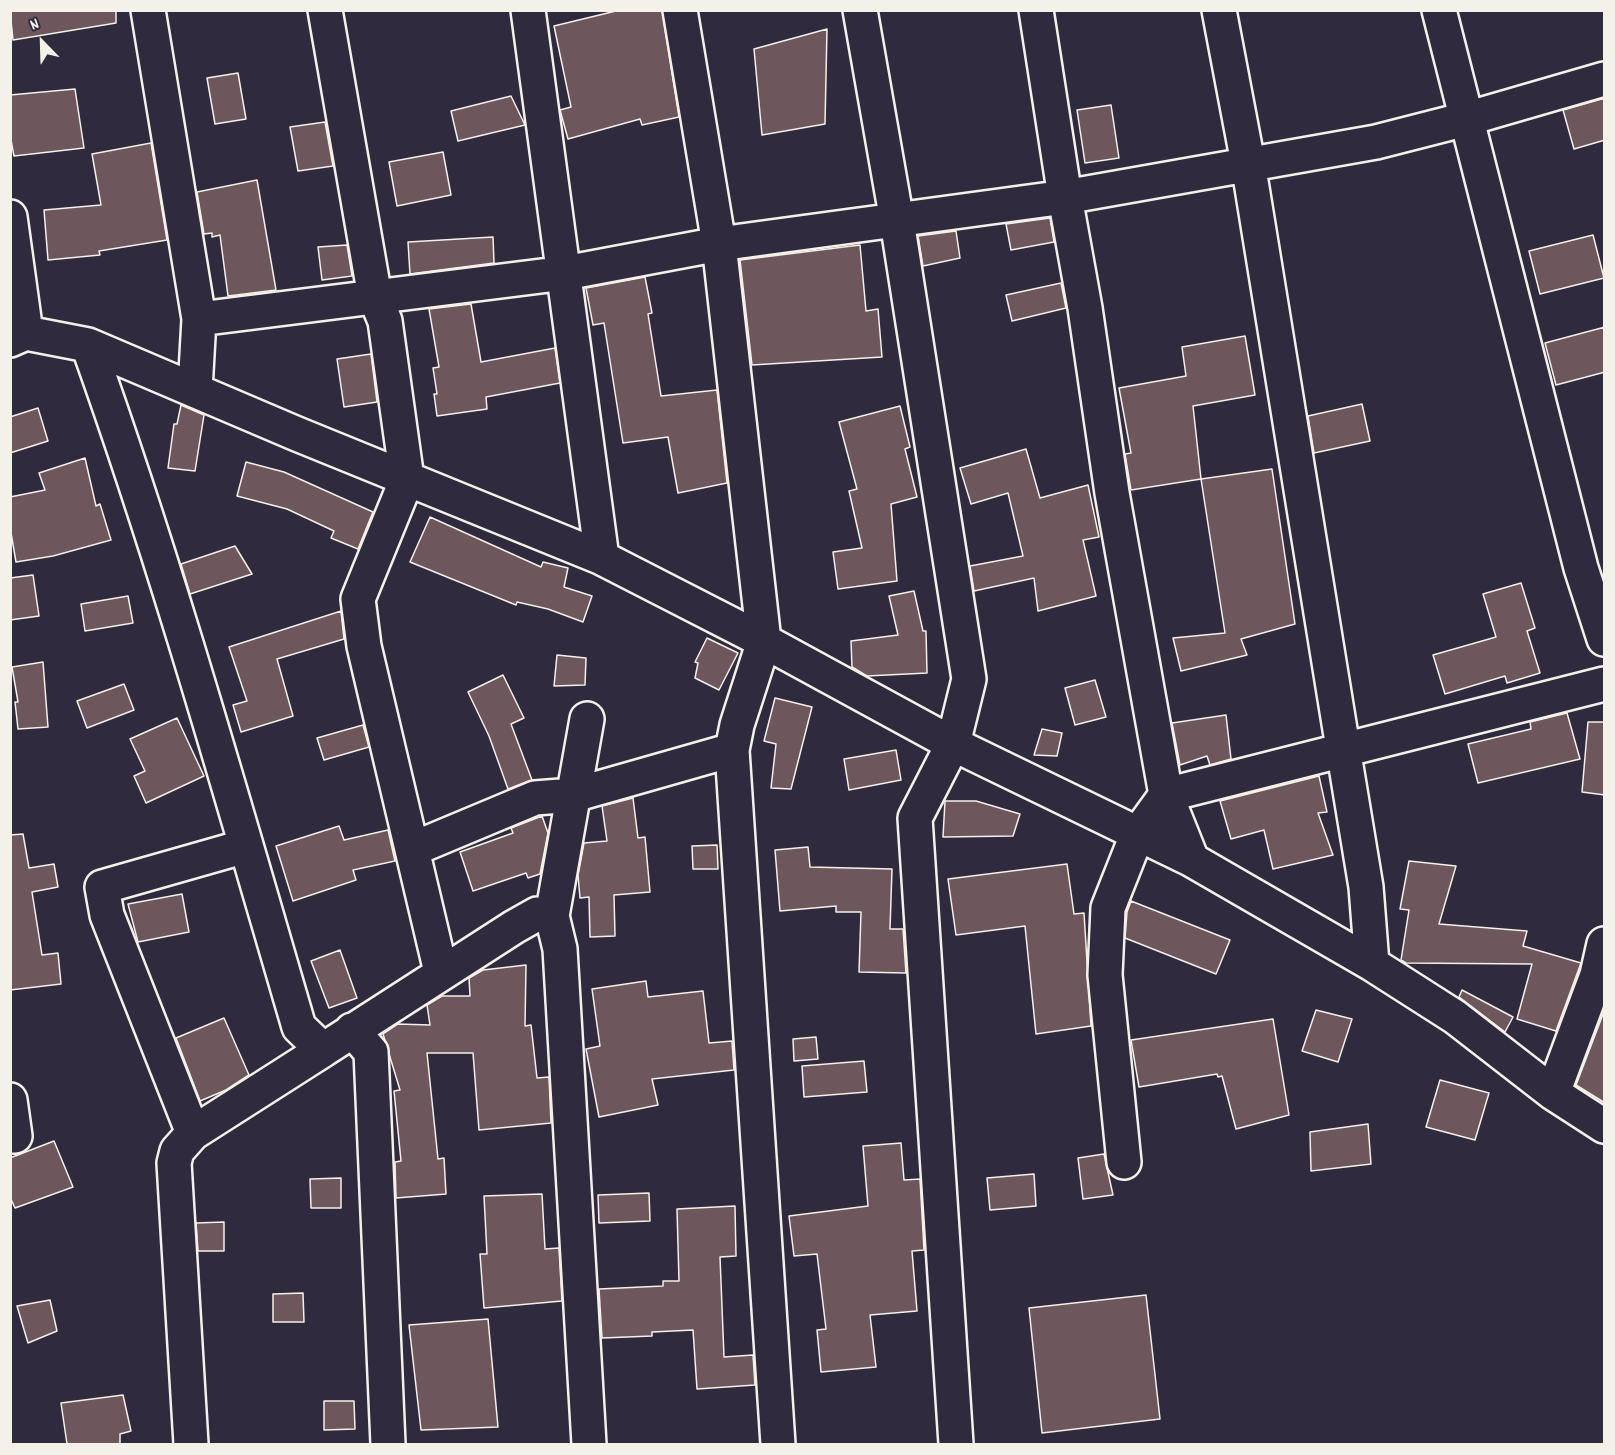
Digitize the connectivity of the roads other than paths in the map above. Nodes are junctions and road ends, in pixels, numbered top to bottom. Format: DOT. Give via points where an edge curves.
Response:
graph roads {
  1 [pos="148,10"];
  2 [pos="325,10"];
  3 [pos="528,10"];
  4 [pos="680,10"];
  5 [pos="860,10"];
  6 [pos="1036,10"];
  7 [pos="1219,10"];
  8 [pos="1439,10"];
  9 [pos="1605,79"];
  10 [pos="1466,119"];
  11 [pos="1248,164"];
  12 [pos="1065,197"];
  13 [pos="10,217"];
  14 [pos="897,221"];
  15 [pos="719,244"];
  16 [pos="565,273"];
  17 [pos="375,297"];
  18 [pos="199,319"];
  19 [pos="18,336"];
  20 [pos="88,345"];
  21 [pos="195,390"];
  22 [pos="407,479"];
  23 [pos="602,558"];
  24 [pos="1605,639"];
  25 [pos="764,641"];
  26 [pos="1605,684"];
  27 [pos="587,719"];
  28 [pos="953,744"];
  29 [pos="732,750"];
  30 [pos="1342,750"];
  31 [pos="574,795"];
  32 [pos="1166,795"];
  33 [pos="1137,835"];
  34 [pos="246,846"];
  35 [pos="413,849"];
  36 [pos="1192,860"];
  37 [pos="552,916"];
  38 [pos="1605,944"];
  39 [pos="1372,964"];
  40 [pos="441,972"];
  41 [pos="352,1030"];
  42 [pos="323,1050"];
  43 [pos="1553,1093"];
  44 [pos="10,1100"];
  45 [pos="1605,1126"];
  46 [pos="193,1133"];
  47 [pos="15,1136"];
  48 [pos="1124,1162"];
  49 [pos="191,1444"];
  50 [pos="388,1444"];
  51 [pos="589,1444"];
  52 [pos="778,1444"];
  53 [pos="956,1444"];
  1 -- 18 [label="street"];
  2 -- 17 [label="street"];
  3 -- 16 [label="street"];
  4 -- 15 [label="street"];
  5 -- 14 [label="street"];
  6 -- 12 [label="street"];
  7 -- 11 [label="street"];
  8 -- 10 [label="street"];
  9 -- 10 [label="street"];
  10 -- 11 [label="street" via="1376,142"];
  10 -- 24 [label="street" via="1581,568"];
  11 -- 12 [label="street"];
  11 -- 30 [label="street"];
  12 -- 14 [label="street"];
  12 -- 32 [label="street"];
  13 -- 19 [label="street"];
  14 -- 15 [label="street"];
  14 -- 28 [label="street" via="969,679"];
  15 -- 16 [label="street"];
  15 -- 25 [label="street"];
  16 -- 17 [label="street"];
  16 -- 23 [label="street"];
  17 -- 18 [label="street"];
  17 -- 22 [label="street" via="386,321"];
  18 -- 21 [label="street"];
  19 -- 20 [label="street"];
  20 -- 21 [label="street"];
  20 -- 34 [label="street" via="165,572"];
  21 -- 22 [label="street"];
  22 -- 23 [label="street"];
  22 -- 35 [label="street" via="358,599 364,646"];
  23 -- 25 [label="street"];
  25 -- 28 [label="street"];
  25 -- 29 [label="street"];
  26 -- 30 [label="street"];
  27 -- 31 [label="street"];
  28 -- 33 [label="street"];
  28 -- 53 [label="street" via="915,818"];
  29 -- 31 [label="street"];
  29 -- 52 [label="street"];
  30 -- 32 [label="street"];
  30 -- 39 [label="street" via="1366,886"];
  31 -- 35 [label="street" via="535,798"];
  31 -- 37 [label="street"];
  32 -- 33 [label="street"];
  32 -- 36 [label="street"];
  33 -- 36 [label="street"];
  33 -- 48 [label="street" via="1108,908 1105,975"];
  34 -- 42 [label="street" via="299,1027"];
  34 -- 46 [label="street" via="102,887 107,915"];
  35 -- 40 [label="street"];
  36 -- 39 [label="street"];
  37 -- 40 [label="street" via="537,914"];
  37 -- 51 [label="street" via="560,949"];
  38 -- 43 [label="street"];
  39 -- 43 [label="street" via="1455,1017"];
  40 -- 41 [label="street"];
  41 -- 42 [label="street"];
  41 -- 50 [label="street" via="371,1052"];
  42 -- 46 [label="street"];
  43 -- 45 [label="street"];
  44 -- 47 [label="street"];
  46 -- 49 [label="street" via="177,1151 174,1163"];
}
